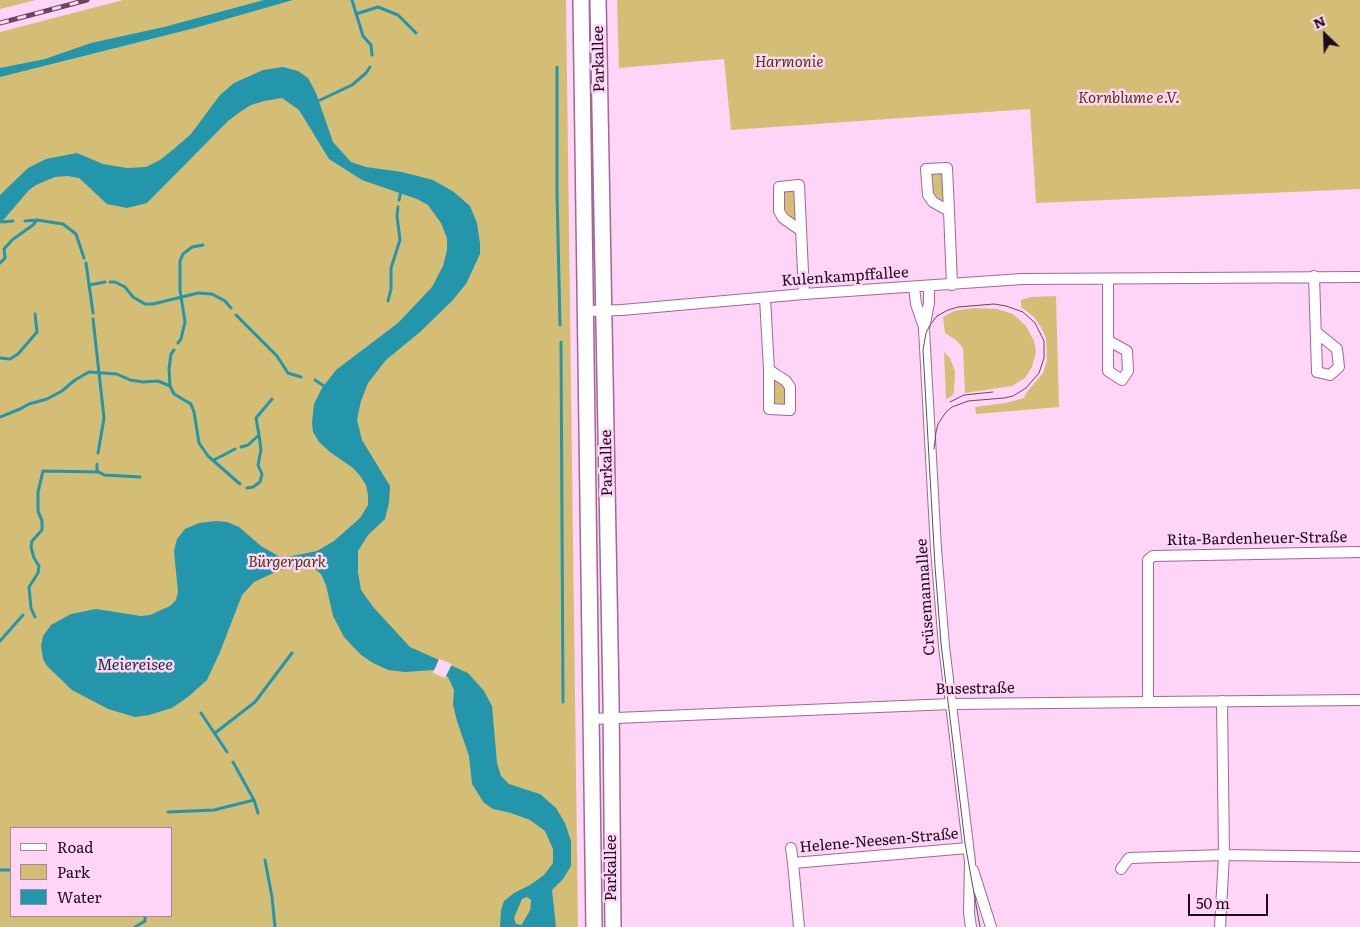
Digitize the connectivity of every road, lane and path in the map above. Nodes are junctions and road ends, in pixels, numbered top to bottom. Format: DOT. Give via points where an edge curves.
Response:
graph roads {
  1 [pos="582,0"];
  2 [pos="598,0"];
  3 [pos="949,211"];
  4 [pos="800,230"];
  5 [pos="1314,276"];
  6 [pos="1360,277"];
  7 [pos="1108,279"];
  8 [pos="952,285"];
  9 [pos="929,286"];
  10 [pos="914,287"];
  11 [pos="804,294"];
  12 [pos="765,298"];
  13 [pos="586,311"];
  14 [pos="604,311"];
  15 [pos="924,328"];
  16 [pos="1316,332"];
  17 [pos="1109,341"];
  18 [pos="769,370"];
  19 [pos="1360,552"];
  20 [pos="1148,700"];
  21 [pos="1360,700"];
  22 [pos="1222,701"];
  23 [pos="951,704"];
  24 [pos="611,718"];
  25 [pos="592,719"];
  26 [pos="791,848"];
  27 [pos="968,848"];
  28 [pos="1224,855"];
  29 [pos="1360,857"];
  30 [pos="970,862"];
  31 [pos="793,864"];
  32 [pos="1121,869"];
  33 [pos="594,927"];
  34 [pos="613,927"];
  35 [pos="799,927"];
  36 [pos="972,927"];
  37 [pos="992,927"];
  38 [pos="1220,927"];
  1 -- 13 [label="main road, Parkallee"];
  2 -- 14 [label="main road, Parkallee"];
  3 -- 8 [label="street"];
  4 -- 11 [label="street"];
  5 -- 6 [label="street, Kulenkampffallee"];
  5 -- 7 [label="street, Kulenkampffallee"];
  5 -- 16 [label="street"];
  7 -- 8 [label="street, Kulenkampffallee" via="1022,279"];
  7 -- 17 [label="street"];
  8 -- 9 [label="street, Kulenkampffallee"];
  9 -- 10 [label="street, Kulenkampffallee"];
  9 -- 15 [label="street, Crüsemannallee"];
  10 -- 11 [label="street, Kulenkampffallee"];
  10 -- 15 [label="street, Crüsemannallee"];
  11 -- 12 [label="street, Kulenkampffallee"];
  12 -- 14 [label="street, Kulenkampffallee"];
  12 -- 18 [label="street"];
  13 -- 14 [label="street, Kulenkampffallee"];
  13 -- 25 [label="main road, Parkallee"];
  14 -- 24 [label="main road, Parkallee"];
  15 -- 23 [label="street, Crüsemannallee" via="937,556"];
  19 -- 20 [label="street, Rita-Bardenheuer-Straße" via="1152,556 1148,560"];
  20 -- 22 [label="street, Busestraße"];
  20 -- 23 [label="street, Busestraße"];
  21 -- 22 [label="street, Busestraße"];
  22 -- 28 [label="street"];
  23 -- 24 [label="street, Busestraße"];
  23 -- 27 [label="street, Crüsemannallee"];
  24 -- 25 [label="street, Busestraße"];
  24 -- 34 [label="main road, Parkallee"];
  25 -- 33 [label="main road, Parkallee"];
  26 -- 31 [label="street, Helene-Neesen-Straße"];
  27 -- 30 [label="street, Crüsemannallee"];
  27 -- 31 [label="street, Helene-Neesen-Straße"];
  28 -- 29 [label="street"];
  28 -- 32 [label="street" via="1129,858"];
  28 -- 38 [label="street"];
  30 -- 36 [label="street, Crüsemannallee" via="969,913"];
  30 -- 37 [label="street, Crüsemannallee"];
  31 -- 35 [label="street, Helene-Neesen-Straße"];
}
